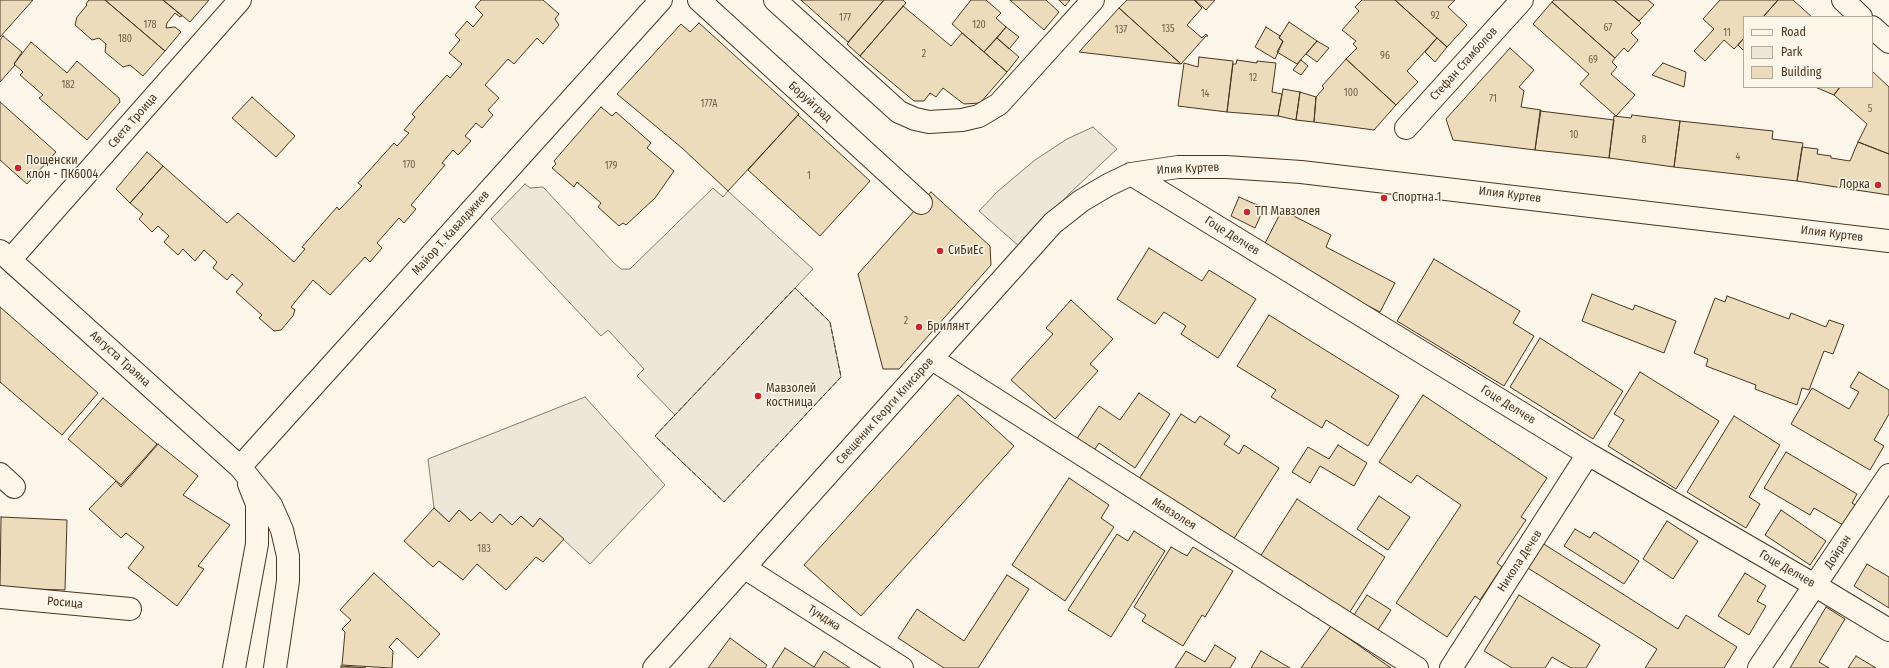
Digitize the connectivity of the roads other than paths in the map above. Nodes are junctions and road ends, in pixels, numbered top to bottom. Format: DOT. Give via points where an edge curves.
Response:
graph roads {
  1 [pos="240,0"];
  2 [pos="661,0"];
  3 [pos="699,0"];
  4 [pos="775,0"];
  5 [pos="1093,0"];
  6 [pos="1522,0"];
  7 [pos="1842,0"];
  8 [pos="1860,16"];
  9 [pos="1873,28"];
  10 [pos="1889,42"];
  11 [pos="1406,128"];
  12 [pos="1131,174"];
  13 [pos="921,203"];
  14 [pos="1889,241"];
  15 [pos="5,255"];
  16 [pos="932,359"];
  17 [pos="1588,454"];
  18 [pos="240,467"];
  19 [pos="1889,475"];
  20 [pos="745,568"];
  21 [pos="1816,586"];
  22 [pos="0,597"];
  23 [pos="130,609"];
  24 [pos="1889,630"];
  25 [pos="234,668"];
  26 [pos="275,668"];
  27 [pos="654,668"];
  28 [pos="902,668"];
  29 [pos="1416,668"];
  30 [pos="1451,668"];
  31 [pos="1759,668"];
  1 -- 15 [label="street, Света Троица"];
  2 -- 18 [label="street, Майор Т. Кавалджиев"];
  3 -- 13 [label="street, Боруйград"];
  4 -- 5 [label="street" via="899,112 929,122 979,116 999,104"];
  6 -- 11 [label="street, Стефан Стамболов"];
  7 -- 8 [label="street"];
  9 -- 10 [label="street"];
  12 -- 14 [label="street, Илия Куртев" via="1178,167 1301,172"];
  12 -- 16 [label="street, Свещеник Георги Клисаров" via="1081,201 1053,223"];
  12 -- 17 [label="street, Гоце Делчев"];
  15 -- 18 [label="street, Августа Траяна"];
  16 -- 20 [label="street, Свещеник Георги Клисаров"];
  16 -- 29 [label="street, Мавзолея"];
  17 -- 21 [label="street, Гоце Делчев"];
  17 -- 30 [label="street, Никола Дечев"];
  18 -- 25 [label="street, Августа Траяна" via="255,497 257,533"];
  18 -- 26 [label="street, Августа Траяна" via="271,505 282,530 288,556 288,581"];
  19 -- 21 [label="street, Дойран"];
  20 -- 27 [label="street, Свещеник Георги Клисаров"];
  20 -- 28 [label="street, Тунджа"];
  21 -- 24 [label="street, Гоце Делчев"];
  21 -- 31 [label="street, Дойран"];
  22 -- 23 [label="street, Росица"];
}
